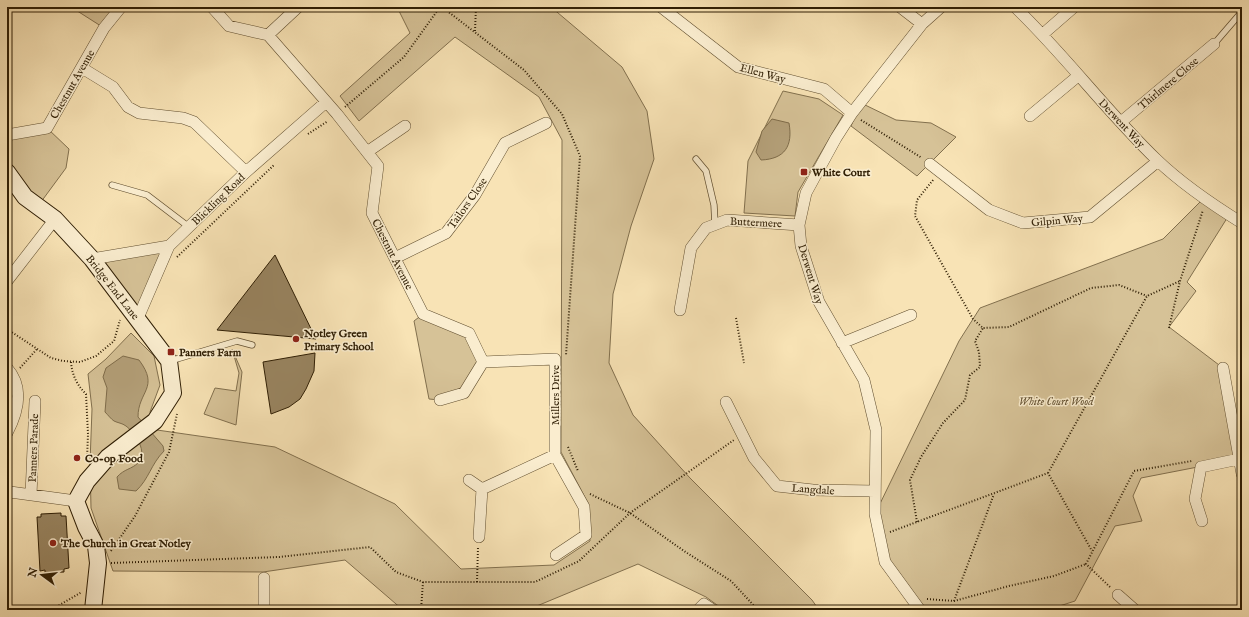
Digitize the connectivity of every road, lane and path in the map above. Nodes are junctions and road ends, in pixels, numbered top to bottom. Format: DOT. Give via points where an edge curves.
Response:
graph roads {
  1 [pos="121,7"];
  2 [pos="212,7"];
  3 [pos="298,7"];
  4 [pos="441,7"];
  5 [pos="476,7"];
  6 [pos="661,7"];
  7 [pos="900,7"];
  8 [pos="941,7"];
  9 [pos="1015,7"];
  10 [pos="1074,7"];
  11 [pos="1239,15"];
  12 [pos="922,24"];
  13 [pos="475,31"];
  14 [pos="1043,34"];
  15 [pos="268,35"];
  16 [pos="1214,44"];
  17 [pos="82,68"];
  18 [pos="1078,76"];
  19 [pos="326,102"];
  20 [pos="336,114"];
  21 [pos="852,114"];
  22 [pos="1030,116"];
  23 [pos="1121,122"];
  24 [pos="546,123"];
  25 [pos="405,126"];
  26 [pos="7,135"];
  27 [pos="302,138"];
  28 [pos="367,152"];
  29 [pos="279,159"];
  30 [pos="696,159"];
  31 [pos="1158,161"];
  32 [pos="930,164"];
  33 [pos="940,171"];
  34 [pos="7,172"];
  35 [pos="246,172"];
  36 [pos="112,185"];
  37 [pos="1206,200"];
  38 [pos="55,219"];
  39 [pos="1242,223"];
  40 [pos="715,225"];
  41 [pos="799,225"];
  42 [pos="189,227"];
  43 [pos="169,246"];
  44 [pos="176,258"];
  45 [pos="395,258"];
  46 [pos="92,259"];
  47 [pos="7,281"];
  48 [pos="1180,281"];
  49 [pos="1147,296"];
  50 [pos="123,299"];
  51 [pos="680,310"];
  52 [pos="911,315"];
  53 [pos="138,318"];
  54 [pos="736,318"];
  55 [pos="983,328"];
  56 [pos="1169,328"];
  57 [pos="7,329"];
  58 [pos="842,343"];
  59 [pos="252,345"];
  60 [pos="37,349"];
  61 [pos="169,361"];
  62 [pos="566,361"];
  63 [pos="71,362"];
  64 [pos="483,362"];
  65 [pos="744,363"];
  66 [pos="1224,368"];
  67 [pos="10,371"];
  68 [pos="440,400"];
  69 [pos="35,401"];
  70 [pos="726,402"];
  71 [pos="178,407"];
  72 [pos="7,432"];
  73 [pos="743,434"];
  74 [pos="567,441"];
  75 [pos="555,455"];
  76 [pos="1239,459"];
  77 [pos="1208,465"];
  78 [pos="1048,473"];
  79 [pos="580,474"];
  80 [pos="1242,474"];
  81 [pos="469,480"];
  82 [pos="86,482"];
  83 [pos="482,489"];
  84 [pos="8,491"];
  85 [pos="875,491"];
  86 [pos="589,493"];
  87 [pos="994,493"];
  88 [pos="31,495"];
  89 [pos="76,501"];
  90 [pos="630,512"];
  91 [pos="1202,521"];
  92 [pos="917,522"];
  93 [pos="880,536"];
  94 [pos="479,537"];
  95 [pos="1092,551"];
  96 [pos="111,552"];
  97 [pos="556,555"];
  98 [pos="106,563"];
  99 [pos="1086,564"];
  100 [pos="264,578"];
  101 [pos="423,582"];
  102 [pos="477,582"];
  103 [pos="1118,596"];
  104 [pos="911,598"];
  105 [pos="91,599"];
  106 [pos="954,601"];
  107 [pos="51,610"];
  108 [pos="79,610"];
  109 [pos="264,610"];
  110 [pos="421,610"];
  111 [pos="698,610"];
  112 [pos="712,610"];
  113 [pos="758,610"];
  114 [pos="920,610"];
  115 [pos="1135,610"];
  1 -- 17 [label="street, Chestnut Avenue" via="104,28"];
  2 -- 15 [label="street" via="229,26"];
  3 -- 15 [label="street"];
  4 -- 13 [label="path"];
  4 -- 20 [label="path" via="404,57"];
  5 -- 13 [label="path"];
  6 -- 21 [label="street, Ellen Way" via="738,67 824,89"];
  7 -- 12 [label="street"];
  8 -- 12 [label="street, Derwent Way"];
  9 -- 14 [label="street, Derwent Way"];
  10 -- 14 [label="street"];
  11 -- 16 [label="lane"];
  12 -- 21 [label="street, Derwent Way"];
  13 -- 62 [label="path" via="524,70 562,114 580,156"];
  14 -- 18 [label="street, Derwent Way"];
  15 -- 19 [label="street, Chestnut Avenue"];
  16 -- 23 [label="street, Thirlmere Close"];
  17 -- 26 [label="street, Chestnut Avenue" via="47,128"];
  17 -- 35 [label="street" via="112,87 128,107 139,113 183,118 194,122"];
  18 -- 22 [label="street"];
  18 -- 23 [label="street, Derwent Way"];
  19 -- 20 [label="street, Chestnut Avenue"];
  19 -- 35 [label="street, Blickling Road"];
  20 -- 27 [label="path"];
  20 -- 28 [label="street, Chestnut Avenue"];
  21 -- 32 [label="path"];
  21 -- 41 [label="street, Derwent Way" via="806,193"];
  23 -- 31 [label="street, Derwent Way"];
  24 -- 45 [label="street, Tailors Close" via="504,143 475,195 446,232"];
  25 -- 28 [label="street"];
  28 -- 45 [label="street, Chestnut Avenue" via="378,166 372,213"];
  29 -- 44 [label="path"];
  30 -- 40 [label="lane" via="706,171 714,205"];
  31 -- 33 [label="street, Gilpin Way" via="1090,217 1023,223 990,210"];
  31 -- 37 [label="street, Derwent Way"];
  32 -- 33 [label="street, Gilpin Way"];
  33 -- 55 [label="path" via="917,200 915,216 973,319"];
  34 -- 38 [label="street, Bridge End Lane" via="25,197"];
  35 -- 42 [label="street, Blickling Road"];
  36 -- 42 [label="lane" via="147,195"];
  37 -- 39 [label="street, Derwent Way"];
  37 -- 48 [label="path"];
  38 -- 46 [label="street, Bridge End Lane"];
  38 -- 47 [label="street"];
  40 -- 41 [label="street, Buttermere" via="727,220"];
  40 -- 51 [label="street, Buttermere" via="706,228 692,248"];
  41 -- 58 [label="street, Derwent Way" via="801,246 819,302"];
  42 -- 43 [label="street, Blickling Road"];
  43 -- 46 [label="street"];
  43 -- 53 [label="street, Blickling Road"];
  45 -- 64 [label="street, Chestnut Avenue" via="423,314 469,333"];
  46 -- 50 [label="street, Bridge End Lane"];
  48 -- 49 [label="path"];
  48 -- 56 [label="path"];
  49 -- 55 [label="path" via="1118,285 1091,288 1009,327"];
  49 -- 78 [label="path"];
  50 -- 53 [label="street, Bridge End Lane"];
  50 -- 63 [label="path" via="122,315 114,341 96,356 80,362"];
  52 -- 58 [label="street"];
  53 -- 61 [label="street, Bridge End Lane"];
  54 -- 65 [label="path"];
  55 -- 92 [label="path" via="975,342 980,367 970,375 964,400 943,423 921,457 910,480"];
  57 -- 60 [label="path"];
  58 -- 85 [label="street, Derwent Way" via="864,380 876,430"];
  59 -- 61 [label="lane" via="237,341"];
  60 -- 63 [label="path" via="51,358"];
  60 -- 67 [label="path"];
  61 -- 82 [label="street, Bridge End Lane" via="173,393 155,421 108,457"];
  63 -- 82 [label="path" via="78,386 86,394"];
  64 -- 68 [label="street" via="464,393"];
  64 -- 75 [label="street, Millers Drive" via="555,359"];
  66 -- 76 [label="street"];
  67 -- 72 [label="street" via="18,393 16,416"];
  69 -- 88 [label="street, Panners Parade"];
  70 -- 73 [label="street, Langdale"];
  71 -- 96 [label="path" via="169,452 135,516"];
  73 -- 85 [label="street, Langdale" via="754,458 777,486 814,490"];
  73 -- 90 [label="path"];
  74 -- 79 [label="path"];
  75 -- 83 [label="street"];
  75 -- 97 [label="street, Millers Drive" via="584,507 586,535"];
  76 -- 77 [label="street"];
  76 -- 80 [label="street"];
  77 -- 91 [label="street" via="1201,467 1195,499"];
  77 -- 95 [label="path" via="1201,459 1134,471"];
  78 -- 87 [label="path"];
  78 -- 95 [label="path"];
  81 -- 83 [label="street"];
  82 -- 89 [label="street"];
  83 -- 94 [label="street"];
  84 -- 88 [label="street"];
  85 -- 93 [label="street, Derwent Way" via="875,514"];
  86 -- 90 [label="path"];
  87 -- 92 [label="path"];
  87 -- 106 [label="path"];
  88 -- 89 [label="street"];
  89 -- 105 [label="street" via="96,546 98,563"];
  90 -- 102 [label="path" via="579,561 535,582"];
  90 -- 113 [label="path" via="730,581"];
  92 -- 93 [label="path"];
  93 -- 104 [label="street, Derwent Way" via="885,562"];
  94 -- 102 [label="path"];
  95 -- 99 [label="path"];
  98 -- 101 [label="path" via="279,557 370,547 396,572"];
  99 -- 103 [label="path"];
  99 -- 106 [label="path" via="1054,576"];
  100 -- 109 [label="street"];
  101 -- 102 [label="path"];
  101 -- 110 [label="path"];
  103 -- 115 [label="street"];
  104 -- 106 [label="path"];
  104 -- 114 [label="street, Derwent Way"];
  105 -- 107 [label="path"];
  105 -- 108 [label="street"];
  111 -- 112 [label="street" via="704,604"];
}
